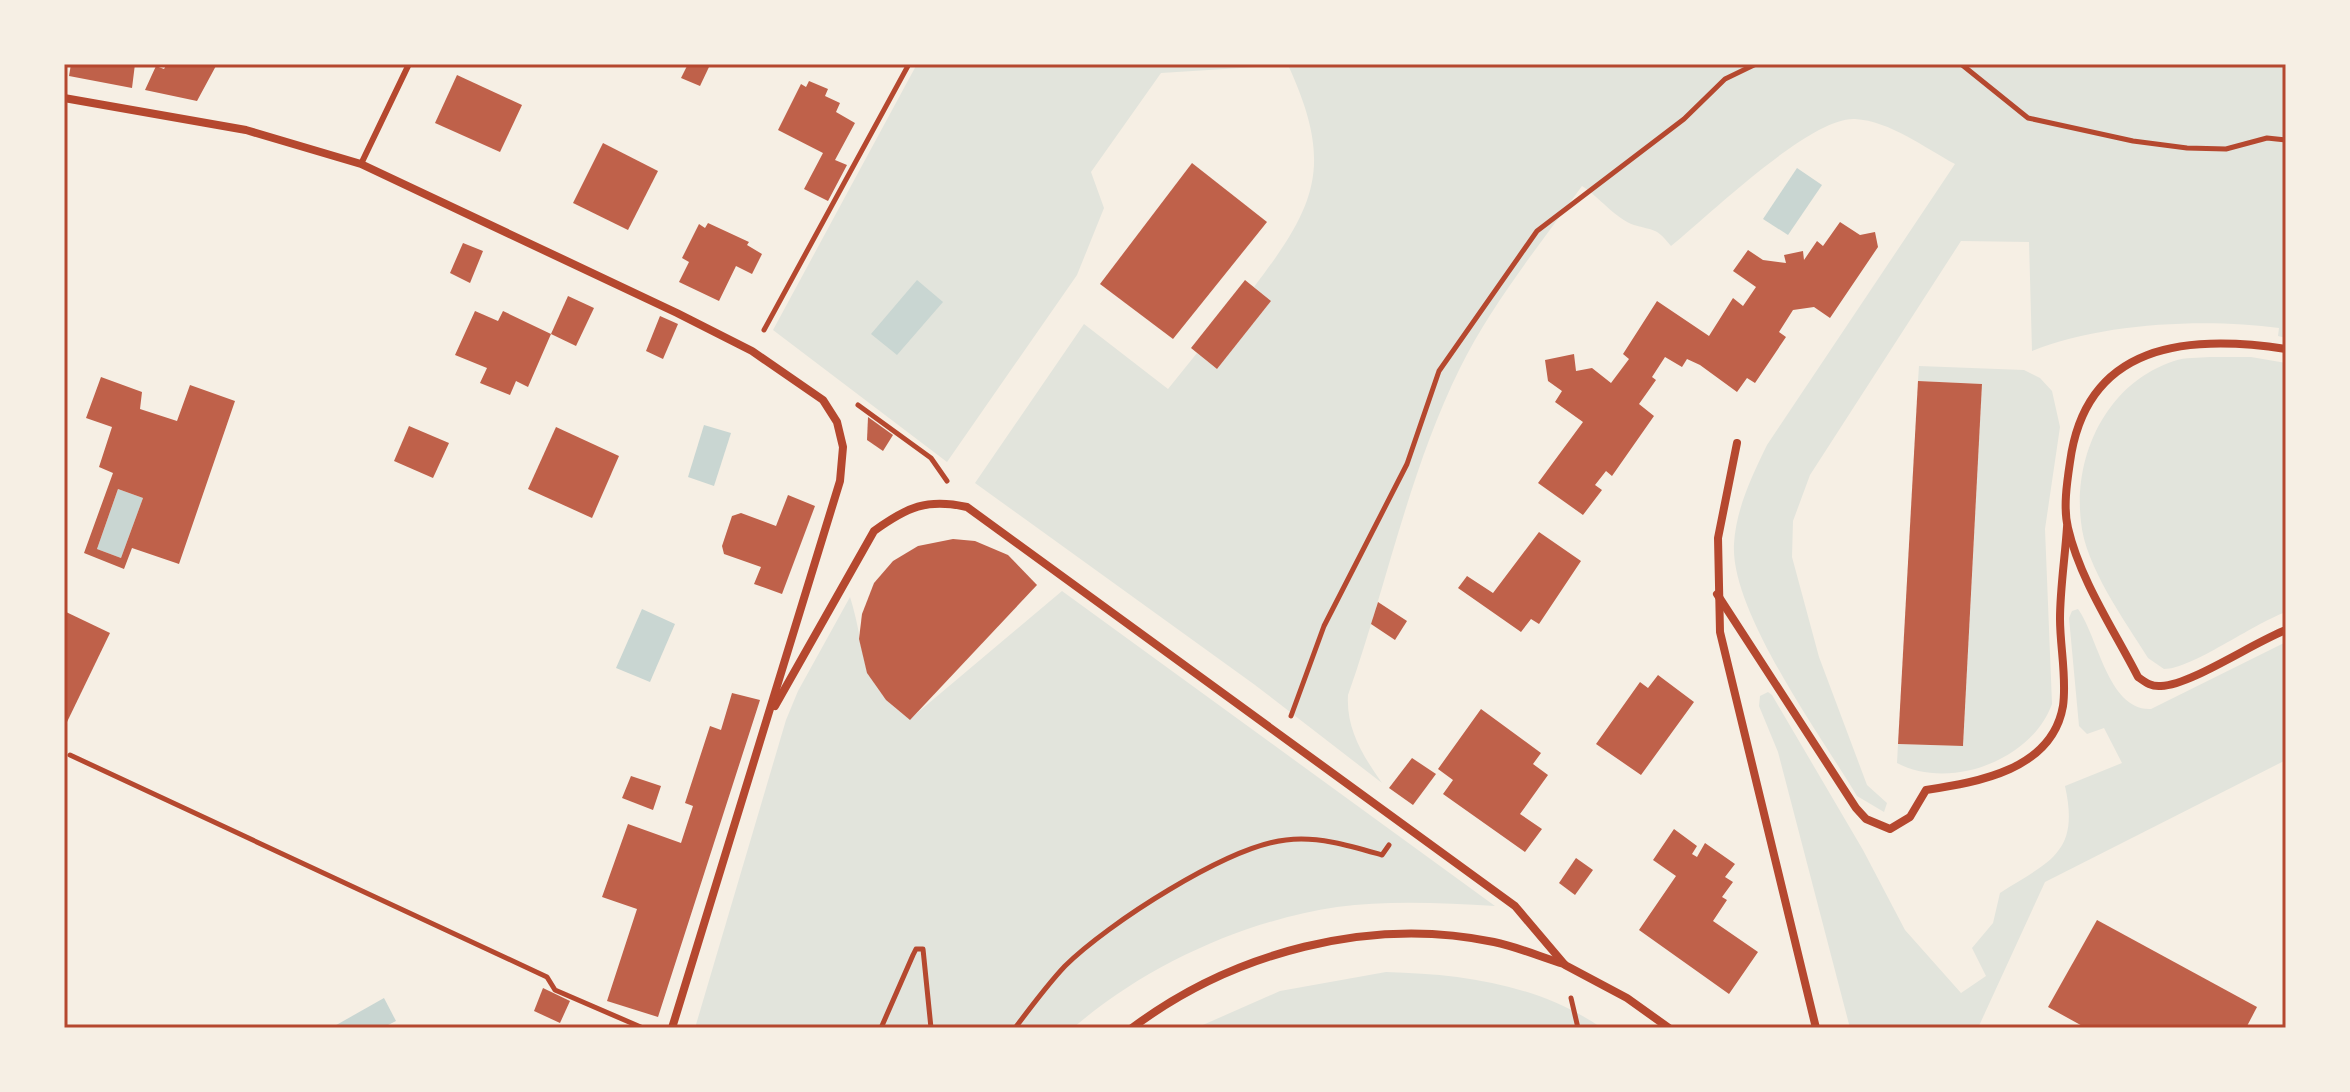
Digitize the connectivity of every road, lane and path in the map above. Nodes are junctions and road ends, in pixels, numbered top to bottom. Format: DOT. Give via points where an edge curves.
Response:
graph roads {
  1 [pos="409,64"];
  2 [pos="909,64"];
  3 [pos="1756,64"];
  4 [pos="1961,64"];
  5 [pos="64,98"];
  6 [pos="2286,140"];
  7 [pos="361,164"];
  8 [pos="2286,349"];
  9 [pos="752,351"];
  10 [pos="823,400"];
  11 [pos="1737,443"];
  12 [pos="967,507"];
  13 [pos="2067,527"];
  14 [pos="1717,594"];
  15 [pos="2286,630"];
  16 [pos="767,722"];
  17 [pos="1284,737"];
  18 [pos="70,755"];
  19 [pos="1382,855"];
  20 [pos="1565,965"];
  21 [pos="643,1028"];
  22 [pos="672,1028"];
  23 [pos="881,1028"];
  24 [pos="931,1028"];
  25 [pos="1015,1028"];
  26 [pos="1132,1028"];
  27 [pos="1669,1028"];
  28 [pos="1816,1028"];
  1 -- 7 [label="lane"];
  2 -- 9 [label="path"];
  3 -- 17 [label="path" via="1725,79 1684,119 1537,231 1519,256 1439,371 1407,464 1324,626"];
  4 -- 6 [label="path" via="2028,118 2187,148 2226,149 2267,138"];
  5 -- 7 [label="street" via="246,130"];
  7 -- 9 [label="street"];
  8 -- 13 [label="street" via="2193,346 2134,357 2115,370 2090,402 2072,444"];
  9 -- 10 [label="street"];
  10 -- 12 [label="path" via="855,403 931,458"];
  10 -- 16 [label="street" via="837,422 843,447 840,481"];
  11 -- 14 [label="street" via="1722,504"];
  12 -- 16 [label="street" via="940,501 920,505 874,531"];
  12 -- 17 [label="street"];
  13 -- 14 [label="street" via="2060,616 2063,704 2053,731 2014,768 1926,790 1910,817 1890,829 1866,819 1856,808"];
  13 -- 15 [label="street" via="2138,677 2149,685 2181,681"];
  14 -- 28 [label="street" via="1724,658"];
  16 -- 22 [label="street"];
  17 -- 20 [label="street" via="1515,906"];
  18 -- 21 [label="path" via="547,977 555,990"];
  19 -- 25 [label="path" via="1289,839 1244,850 1091,944 1065,966"];
  20 -- 26 [label="street" via="1494,942 1364,936 1246,964"];
  20 -- 27 [label="street"];
  23 -- 24 [label="path" via="916,949 923,949"];
}
